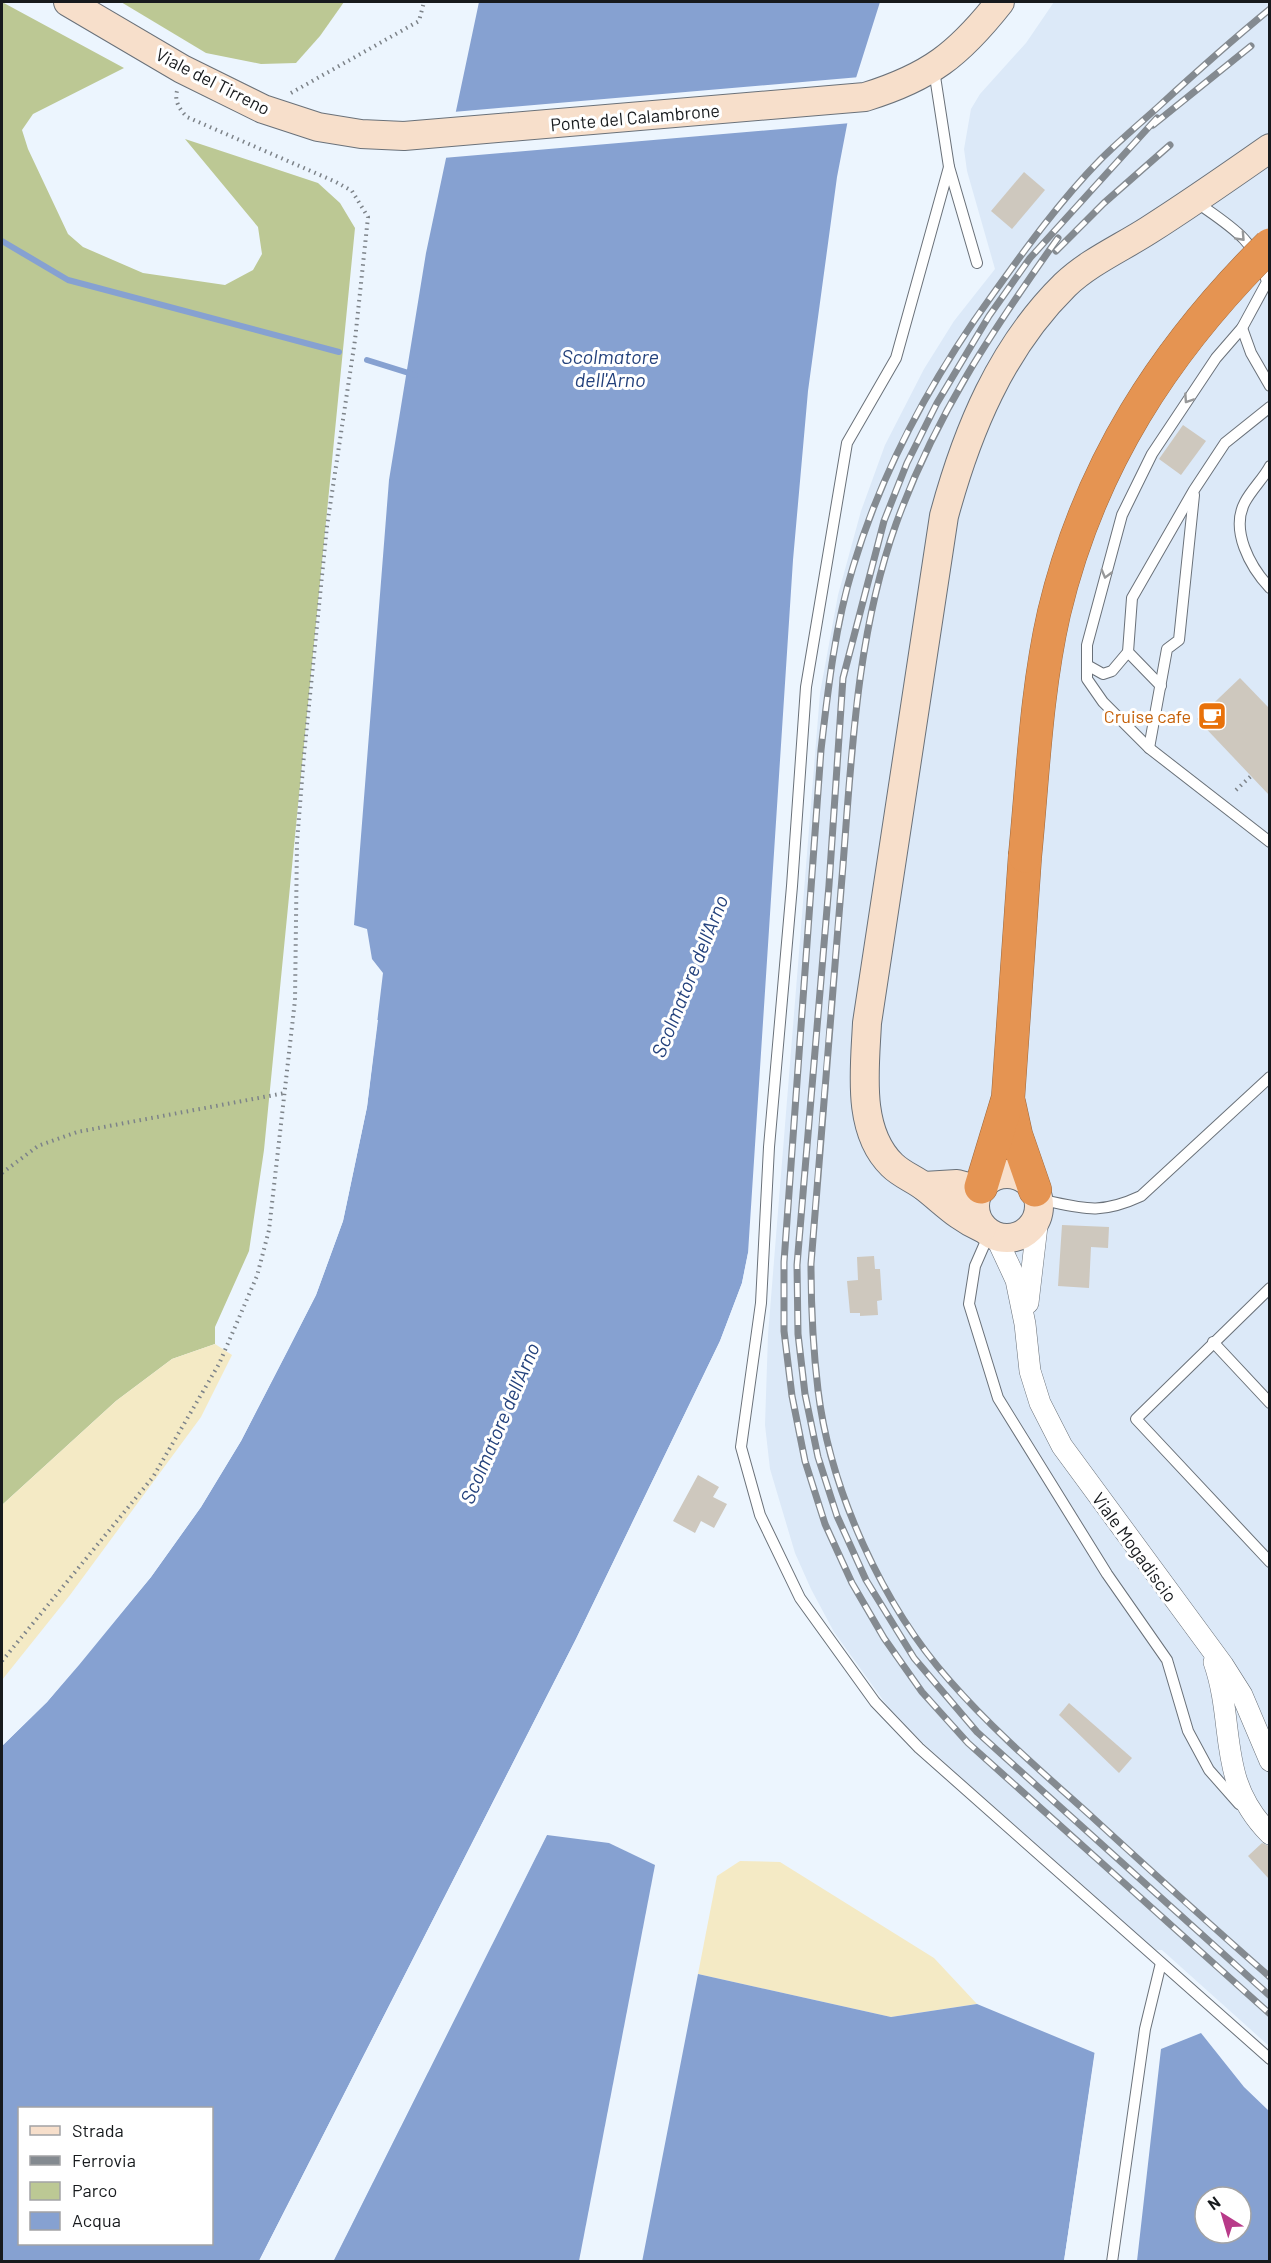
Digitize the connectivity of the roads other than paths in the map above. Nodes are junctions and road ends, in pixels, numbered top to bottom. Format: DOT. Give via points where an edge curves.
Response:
graph roads {
  1 [pos="68,2"];
  2 [pos="1000,2"];
  3 [pos="934,69"];
  4 [pos="404,136"];
  5 [pos="1269,148"];
  6 [pos="949,167"];
  7 [pos="1195,201"];
  8 [pos="1269,245"];
  9 [pos="977,264"];
  10 [pos="1242,328"];
  11 [pos="1269,386"];
  12 [pos="1269,407"];
  13 [pos="1269,466"];
  14 [pos="1194,490"];
  15 [pos="1269,588"];
  16 [pos="1128,652"];
  17 [pos="1087,666"];
  18 [pos="1161,686"];
  19 [pos="1149,748"];
  20 [pos="1269,843"];
  21 [pos="1269,1077"];
  22 [pos="1008,1098"];
  23 [pos="924,1186"];
  24 [pos="980,1188"];
  25 [pos="1037,1199"];
  26 [pos="989,1233"];
  27 [pos="1269,1288"];
  28 [pos="1025,1324"];
  29 [pos="1213,1342"];
  30 [pos="1269,1403"];
  31 [pos="1269,1562"];
  32 [pos="1208,1647"];
  33 [pos="1269,1761"];
  34 [pos="1265,1830"];
  35 [pos="1161,1963"];
  36 [pos="1269,2059"];
  37 [pos="1112,2262"];
  1 -- 4 [label="street, Viale del Tirreno" via="182,69 263,109 318,127"];
  2 -- 3 [label="street, Ponte del Calambrone" via="969,38"];
  3 -- 4 [label="street, Ponte del Calambrone" via="866,97"];
  3 -- 6 [label="lane"];
  5 -- 7 [label="street"];
  6 -- 9 [label="lane"];
  6 -- 35 [label="lane" via="896,358 847,444 808,675 769,1147 761,1303 741,1447 760,1515 800,1598 875,1702 919,1748"];
  7 -- 10 [label="lane, one-way" via="1239,233 1261,260 1267,282"];
  7 -- 23 [label="street" via="1066,284 1029,325 992,384 955,473 944,516 867,1023 866,1103 875,1143 891,1164"];
  8 -- 22 [label="highway, bridge" via="1213,303 1164,366 1121,437 1063,578 1047,654 1025,856"];
  10 -- 11 [label="lane"];
  10 -- 17 [label="lane, one-way" via="1216,358 1152,454 1122,515 1087,645"];
  12 -- 14 [label="lane" via="1225,442"];
  13 -- 15 [label="lane" via="1244,504 1240,534 1256,573"];
  14 -- 16 [label="lane" via="1132,598"];
  14 -- 18 [label="lane" via="1179,640 1167,649"];
  16 -- 17 [label="lane" via="1112,671 1102,674"];
  16 -- 18 [label="lane"];
  17 -- 19 [label="lane" via="1087,680 1103,702"];
  18 -- 19 [label="lane"];
  19 -- 20 [label="lane"];
  21 -- 25 [label="lane" via="1141,1196 1116,1208 1089,1209"];
  22 -- 24 [label="highway"];
  22 -- 25 [label="highway"];
  23 -- 24 [label="street" via="957,1184"];
  23 -- 26 [label="street" via="964,1221"];
  24 -- 25 [label="street" via="998,1175 1008,1174 1028,1181"];
  24 -- 26 [label="street, Viale Mogadiscio" via="974,1209"];
  25 -- 26 [label="street" via="1037,1219 1024,1234 1005,1239"];
  25 -- 28 [label="street, Viale Mogadiscio"];
  26 -- 28 [label="street, Viale Mogadiscio" via="1014,1271"];
  26 -- 34 [label="lane" via="975,1266 969,1304 998,1398 1107,1574 1167,1660 1188,1731 1209,1770"];
  27 -- 29 [label="lane"];
  28 -- 32 [label="street, Viale Mogadiscio" via="1030,1371 1047,1422"];
  29 -- 30 [label="lane"];
  29 -- 31 [label="lane" via="1136,1419"];
  32 -- 33 [label="street, Viale Mogadiscio" via="1242,1695"];
  32 -- 34 [label="street" via="1222,1696 1235,1782 1244,1803"];
  35 -- 36 [label="lane"];
  35 -- 37 [label="lane" via="1145,2028"];
}
